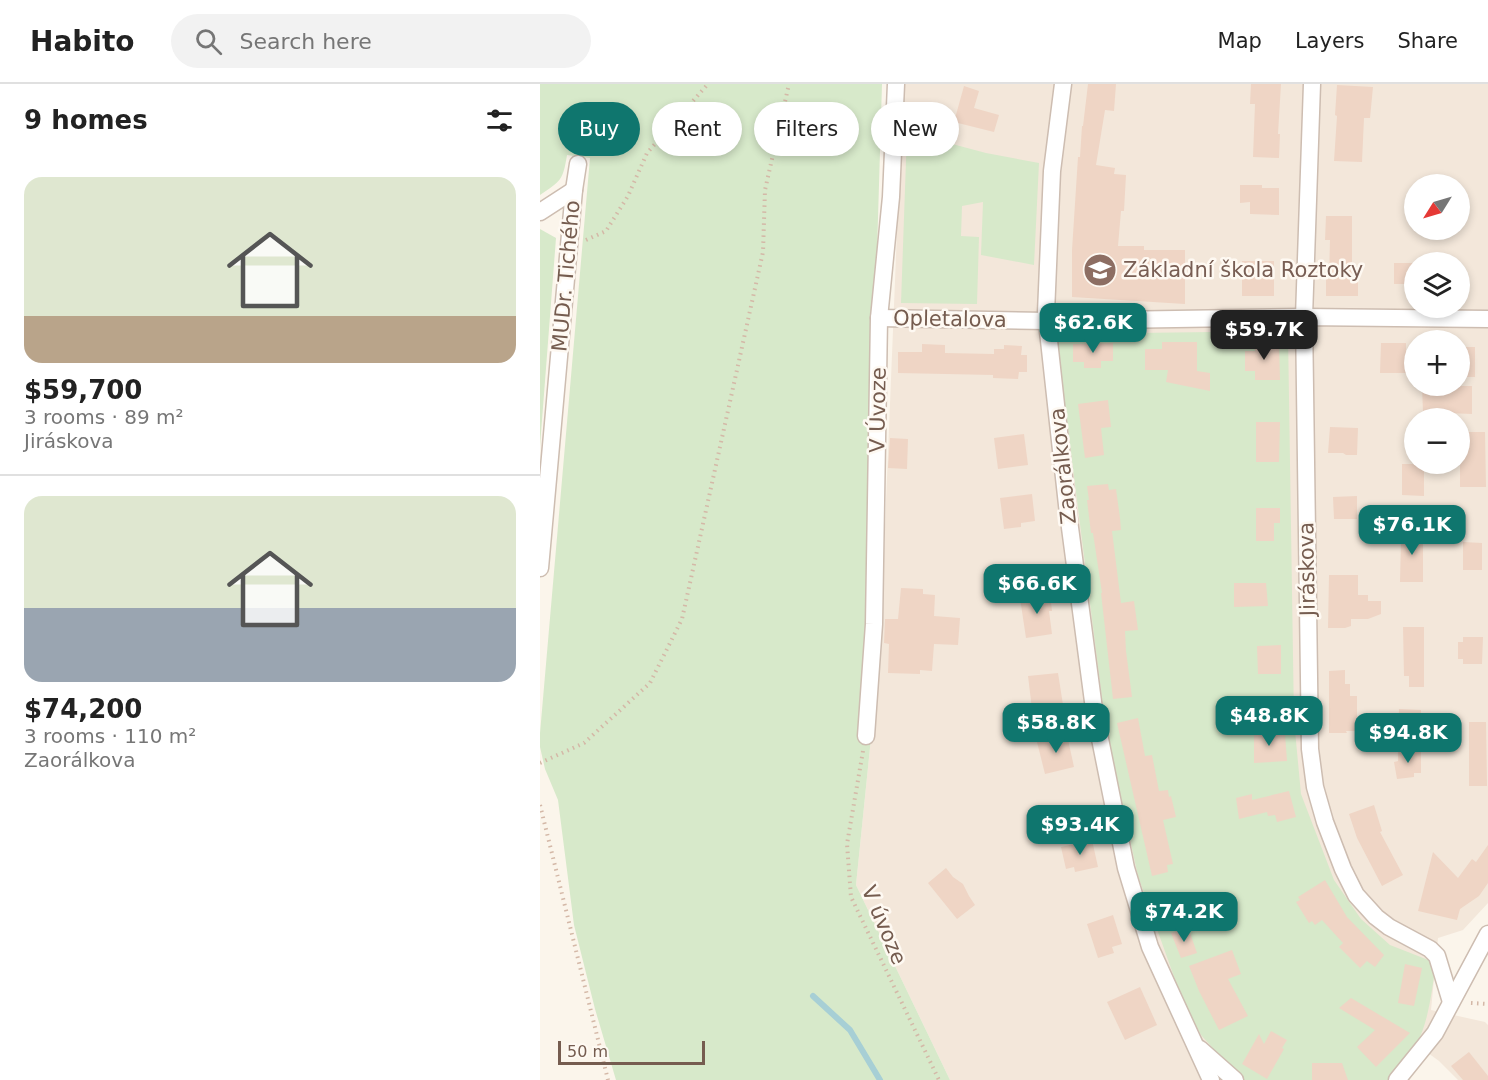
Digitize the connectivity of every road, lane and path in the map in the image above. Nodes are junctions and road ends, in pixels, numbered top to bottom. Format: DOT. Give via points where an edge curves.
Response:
graph roads {
  1 [pos="708,84"];
  2 [pos="789,84"];
  3 [pos="896,84"];
  4 [pos="1063,84"];
  5 [pos="1312,84"];
  6 [pos="578,164"];
  7 [pos="574,190"];
  8 [pos="540,212"];
  9 [pos="569,248"];
  10 [pos="1304,317"];
  11 [pos="879,318"];
  12 [pos="1488,319"];
  13 [pos="1047,321"];
  14 [pos="543,496"];
  15 [pos="540,568"];
  16 [pos="866,736"];
  17 [pos="540,763"];
  18 [pos="540,805"];
  19 [pos="1488,934"];
  20 [pos="1451,1002"];
  21 [pos="1194,1044"];
  22 [pos="608,1080"];
  23 [pos="939,1080"];
  24 [pos="1210,1080"];
  25 [pos="1235,1080"];
  26 [pos="1397,1080"];
  1 -- 9 [label="path" via="647,153 628,196 606,231"];
  2 -- 17 [label="path" via="765,190 763,252 682,619 650,683 584,743"];
  3 -- 11 [label="street, V Úvoze" via="891,196"];
  4 -- 13 [label="street, Zaorálkova" via="1052,171"];
  5 -- 10 [label="street, Jiráskova"];
  6 -- 7 [label="street, MUDr. Tichého"];
  7 -- 8 [label="street"];
  7 -- 9 [label="street, MUDr. Tichého"];
  9 -- 14 [label="street, MUDr. Tichého"];
  10 -- 12 [label="street, Opletalova"];
  10 -- 13 [label="street, Opletalova"];
  10 -- 20 [label="street, Jiráskova" via="1310,749 1315,787 1325,822 1356,895 1389,927 1437,956"];
  11 -- 13 [label="street, Opletalova"];
  11 -- 16 [label="street, V Úvoze" via="874,624"];
  13 -- 21 [label="street, Zaorálkova" via="1094,709 1126,868 1150,947"];
  14 -- 15 [label="street, MUDr. Tichého"];
  16 -- 23 [label="path, V úvoze" via="847,844 851,897"];
  18 -- 22 [label="path"];
  19 -- 20 [label="street"];
  20 -- 26 [label="street" via="1435,1033"];
  21 -- 24 [label="street, Zaorálkova"];
  21 -- 25 [label="street"];
}
